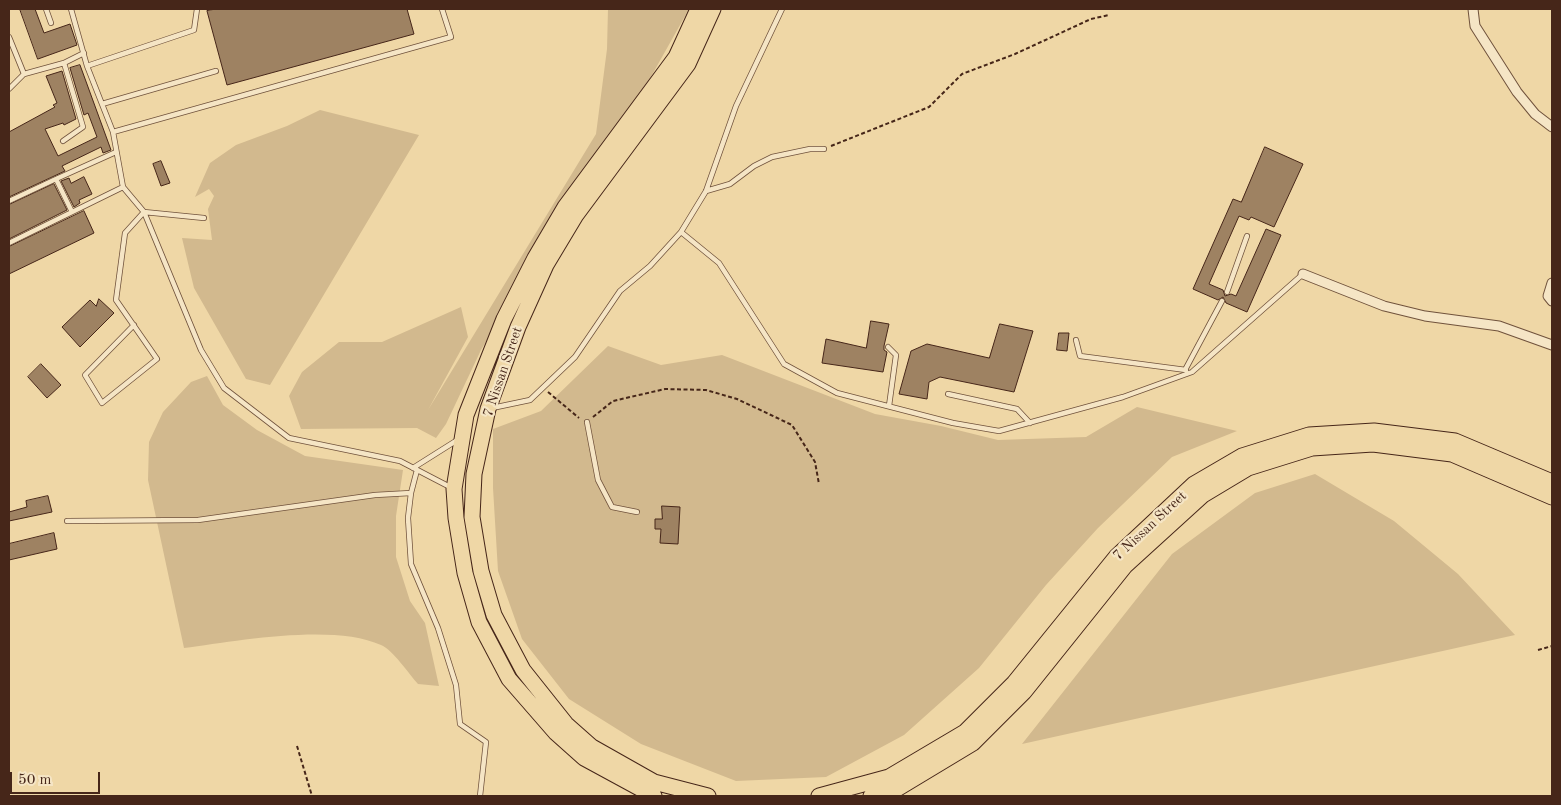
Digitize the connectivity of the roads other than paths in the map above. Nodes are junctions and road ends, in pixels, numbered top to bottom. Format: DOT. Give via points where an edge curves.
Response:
graph roads {
  1 [pos="46,9"];
  2 [pos="71,9"];
  3 [pos="197,9"];
  4 [pos="442,9"];
  5 [pos="698,9"];
  6 [pos="713,9"];
  7 [pos="782,9"];
  8 [pos="1473,9"];
  9 [pos="51,23"];
  10 [pos="9,37"];
  11 [pos="84,53"];
  12 [pos="64,63"];
  13 [pos="87,66"];
  14 [pos="216,71"];
  15 [pos="24,74"];
  16 [pos="9,89"];
  17 [pos="102,104"];
  18 [pos="1552,127"];
  19 [pos="113,132"];
  20 [pos="63,141"];
  21 [pos="824,149"];
  22 [pos="116,152"];
  23 [pos="56,179"];
  24 [pos="123,187"];
  25 [pos="706,191"];
  26 [pos="9,201"];
  27 [pos="72,212"];
  28 [pos="144,212"];
  29 [pos="204,218"];
  30 [pos="681,232"];
  31 [pos="1247,236"];
  32 [pos="9,243"];
  33 [pos="1302,274"];
  34 [pos="1552,283"];
  35 [pos="1227,292"];
  36 [pos="1222,301"];
  37 [pos="1552,301"];
  38 [pos="134,325"];
  39 [pos="1076,340"];
  40 [pos="1552,345"];
  41 [pos="888,347"];
  42 [pos="1186,370"];
  43 [pos="1182,376"];
  44 [pos="948,394"];
  45 [pos="889,406"];
  46 [pos="477,412"];
  47 [pos="587,422"];
  48 [pos="1030,423"];
  49 [pos="463,436"];
  50 [pos="415,469"];
  51 [pos="1552,482"];
  52 [pos="454,489"];
  53 [pos="411,493"];
  54 [pos="1552,497"];
  55 [pos="637,512"];
  56 [pos="67,522"];
  57 [pos="480,796"];
  58 [pos="654,796"];
  59 [pos="708,796"];
  60 [pos="819,796"];
  61 [pos="871,796"];
  1 -- 9 [label="lane"];
  2 -- 11 [label="lane"];
  3 -- 13 [label="lane" via="194,30"];
  4 -- 19 [label="lane" via="451,37"];
  5 -- 46 [label="main road, 7 Nissan Street" via="676,57 565,207 535,258 504,319"];
  6 -- 46 [label="main road, 7 Nissan Street" via="688,64 576,215 546,265"];
  7 -- 25 [label="lane" via="736,106"];
  8 -- 18 [label="street" via="1475,26 1517,92 1535,114"];
  10 -- 15 [label="lane"];
  11 -- 12 [label="lane"];
  11 -- 13 [label="lane"];
  12 -- 15 [label="lane"];
  12 -- 20 [label="lane" via="83,127"];
  13 -- 17 [label="lane"];
  14 -- 17 [label="lane"];
  15 -- 16 [label="lane"];
  17 -- 19 [label="lane"];
  19 -- 22 [label="lane"];
  21 -- 25 [label="lane" via="772,157 730,184"];
  22 -- 23 [label="lane"];
  22 -- 24 [label="lane"];
  23 -- 26 [label="lane"];
  23 -- 27 [label="lane"];
  24 -- 27 [label="lane"];
  24 -- 28 [label="lane"];
  25 -- 30 [label="lane"];
  27 -- 32 [label="lane"];
  28 -- 29 [label="lane"];
  28 -- 38 [label="lane" via="125,233 116,300"];
  28 -- 50 [label="lane" via="201,350 224,388 290,438 400,461"];
  30 -- 45 [label="lane" via="719,263 784,364 837,393"];
  30 -- 46 [label="lane" via="650,266 620,292 575,357 530,400"];
  31 -- 35 [label="lane"];
  33 -- 40 [label="street" via="1384,306 1425,316 1499,326"];
  33 -- 43 [label="lane" via="1192,372"];
  34 -- 37 [label="street" via="1548,296"];
  36 -- 42 [label="lane"];
  38 -- 38 [label="lane" via="157,359 102,403 85,375"];
  39 -- 42 [label="lane" via="1080,356"];
  41 -- 45 [label="lane" via="896,355"];
  42 -- 43 [label="lane"];
  43 -- 48 [label="lane" via="1123,397"];
  44 -- 48 [label="lane" via="1017,409"];
  45 -- 48 [label="lane" via="998,431"];
  46 -- 49 [label="main road, 7 Nissan Street"];
  46 -- 59 [label="main road, 7 Nissan Street" via="472,518 481,571 494,615 523,670 566,724 592,747 654,782"];
  47 -- 55 [label="lane" via="598,480 612,507"];
  49 -- 50 [label="lane"];
  49 -- 52 [label="main road, 7 Nissan Street"];
  50 -- 52 [label="lane"];
  50 -- 53 [label="lane"];
  51 -- 60 [label="main road, 7 Nissan Street" via="1455,441 1374,431 1309,435 1242,456 1194,484 1116,557 1014,683 965,732 889,777"];
  52 -- 58 [label="main road, 7 Nissan Street" via="457,527 472,598 479,622 509,679 556,733 584,758"];
  53 -- 56 [label="lane" via="375,495 198,520"];
  53 -- 57 [label="lane" via="408,518 411,564 438,628 456,685 460,724 486,742"];
  54 -- 61 [label="main road, 7 Nissan Street" via="1452,454 1373,444 1312,448 1248,468 1203,495 1125,566 1024,692 973,743 895,790"];
}
